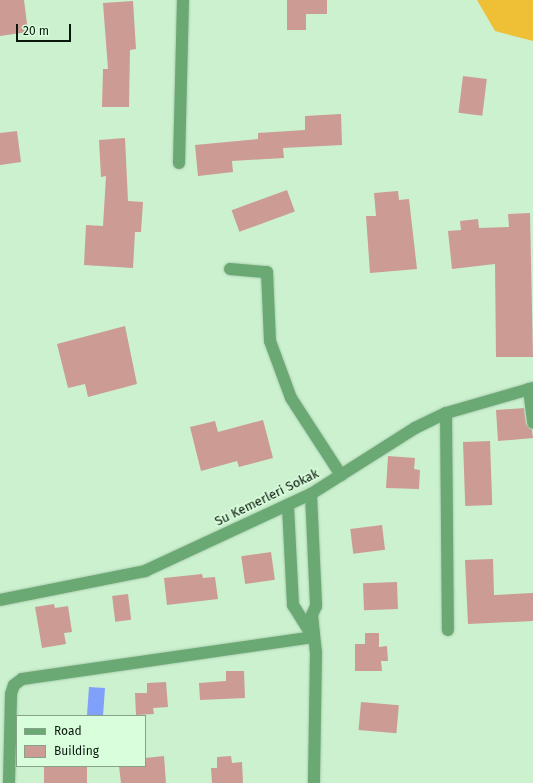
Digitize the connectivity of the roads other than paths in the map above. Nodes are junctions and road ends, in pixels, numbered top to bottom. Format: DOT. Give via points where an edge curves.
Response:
graph roads {
  1 [pos="182,0"];
  2 [pos="179,163"];
  3 [pos="230,269"];
  4 [pos="531,388"];
  5 [pos="446,413"];
  6 [pos="533,423"];
  7 [pos="341,475"];
  8 [pos="311,494"];
  9 [pos="288,505"];
  10 [pos="0,600"];
  11 [pos="448,630"];
  12 [pos="313,637"];
  13 [pos="9,783"];
  14 [pos="314,783"];
  1 -- 2 [label="street"];
  3 -- 7 [label="street" via="267,272 270,341 290,398"];
  4 -- 5 [label="street, Su Kemerleri Sokak"];
  4 -- 6 [label="street"];
  5 -- 7 [label="street, Su Kemerleri Sokak" via="415,428"];
  5 -- 11 [label="street"];
  7 -- 8 [label="street, Su Kemerleri Sokak"];
  8 -- 9 [label="street, Su Kemerleri Sokak"];
  8 -- 12 [label="street" via="316,606 312,615"];
  9 -- 10 [label="street, Su Kemerleri Sokak" via="145,570"];
  9 -- 12 [label="street" via="293,605"];
  12 -- 13 [label="street" via="22,679 14,685 11,694"];
  12 -- 14 [label="street" via="316,652"];
}
